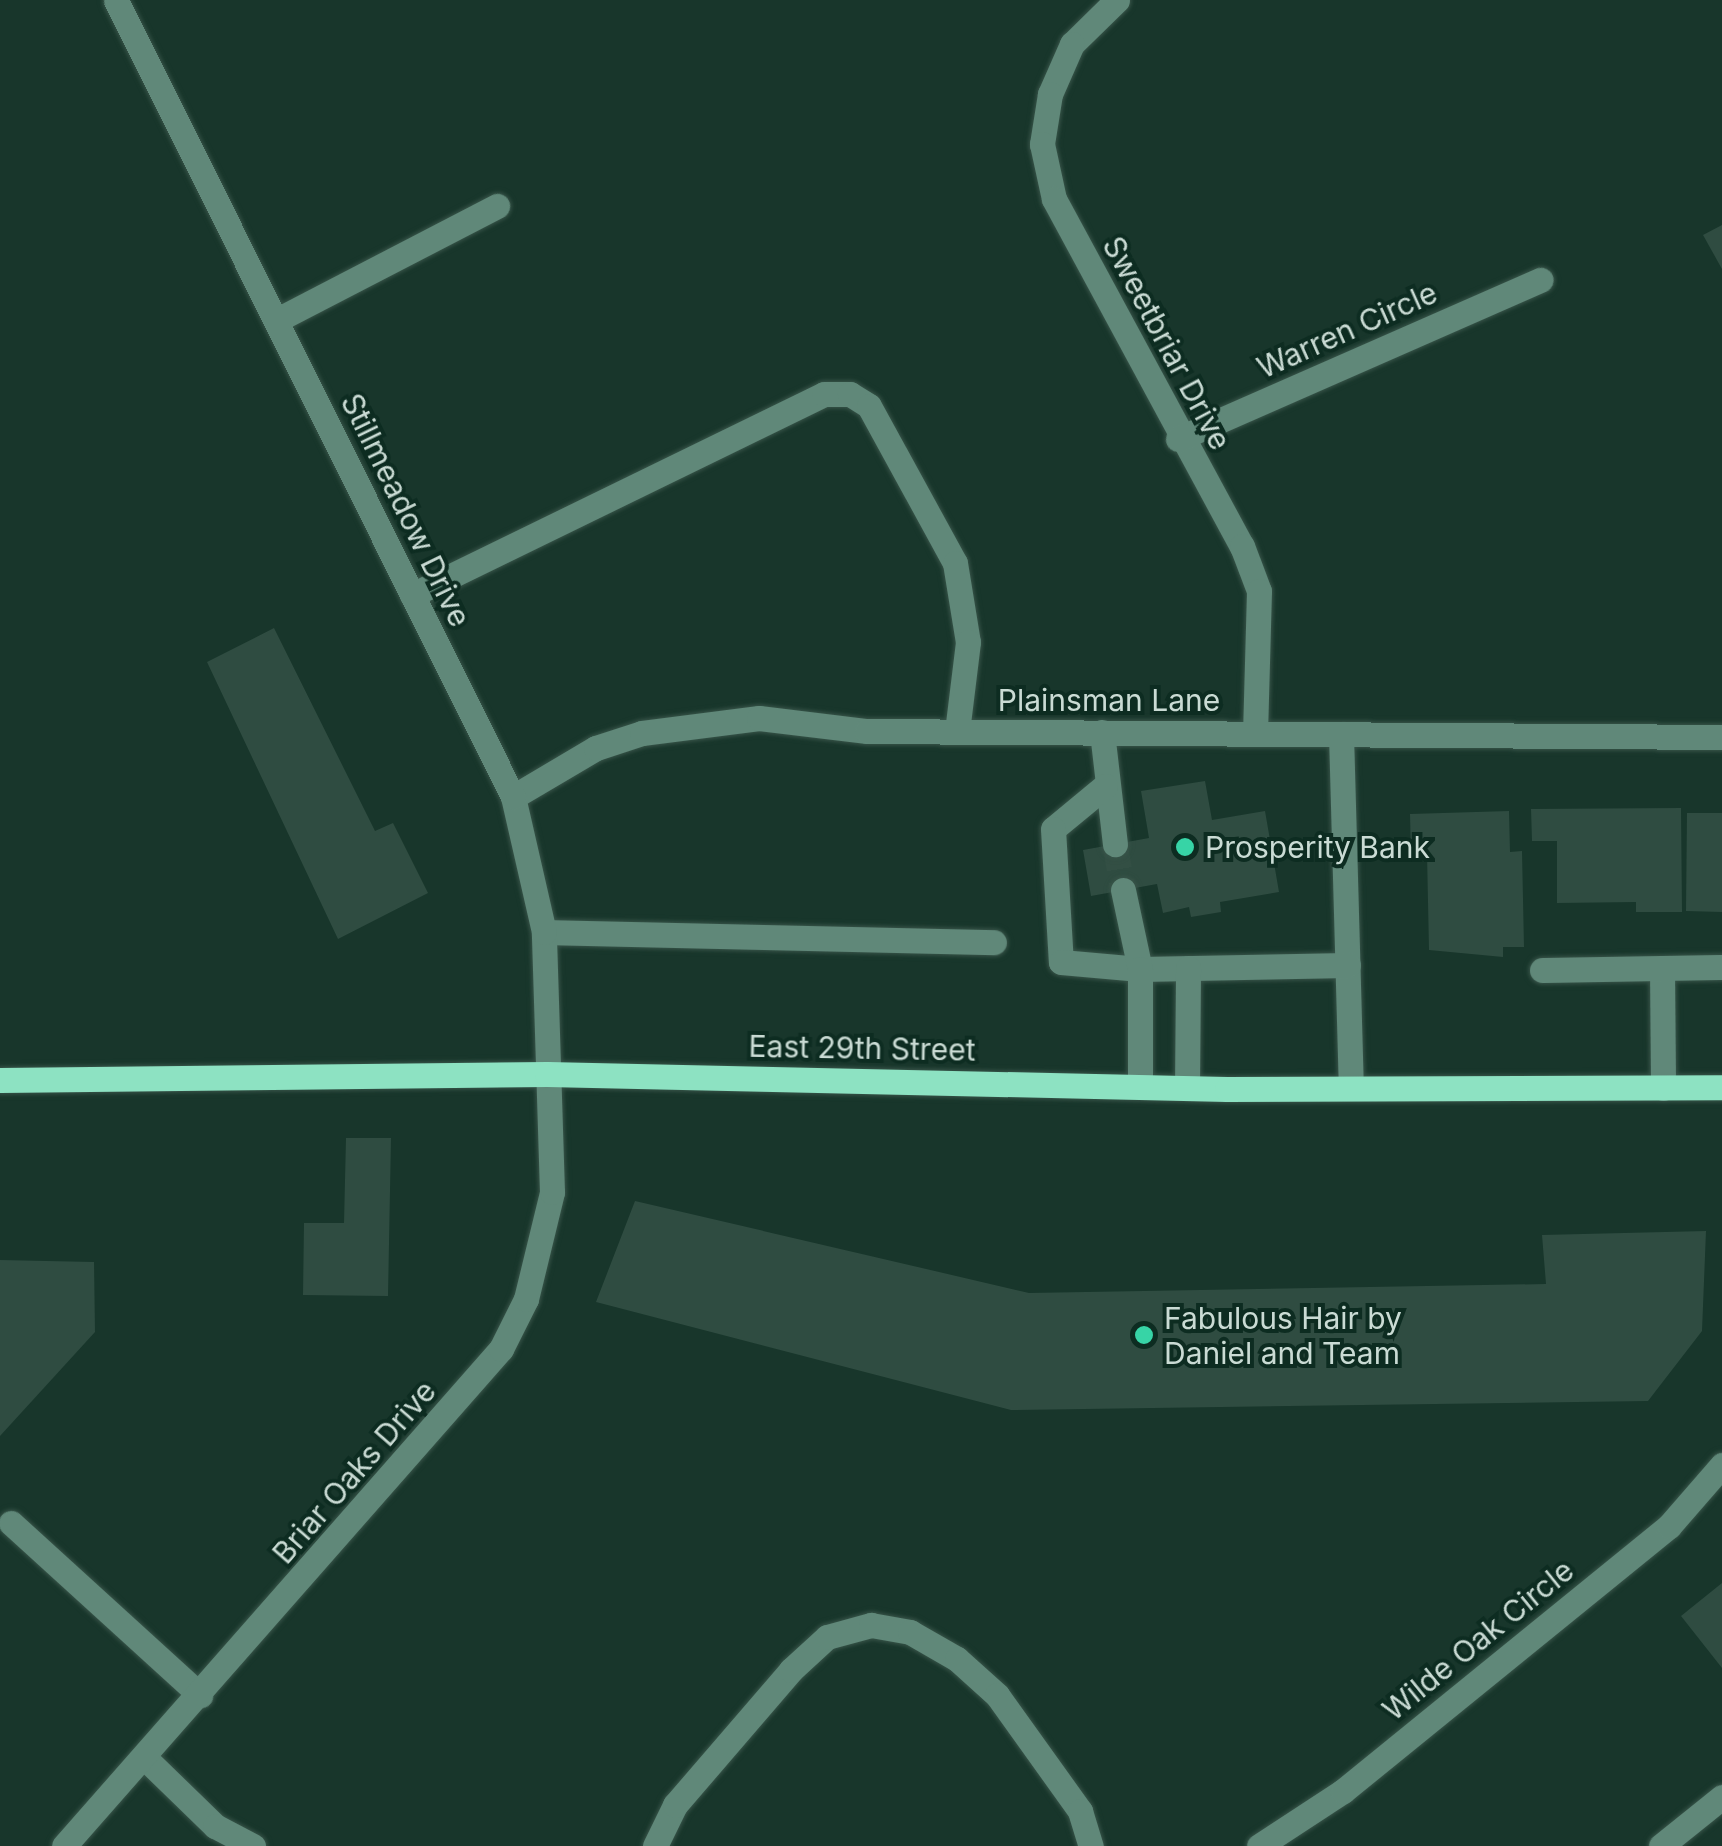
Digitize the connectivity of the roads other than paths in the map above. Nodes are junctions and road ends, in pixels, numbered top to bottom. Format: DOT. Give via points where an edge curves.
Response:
graph roads {
  1 [pos="116,0"];
  2 [pos="1117,0"];
  3 [pos="497,206"];
  4 [pos="1541,280"];
  5 [pos="277,320"];
  6 [pos="1178,438"];
  7 [pos="412,596"];
  8 [pos="957,731"];
  9 [pos="1102,732"];
  10 [pos="1255,733"];
  11 [pos="1341,734"];
  12 [pos="1722,737"];
  13 [pos="1105,786"];
  14 [pos="512,796"];
  15 [pos="1115,844"];
  16 [pos="1123,890"];
  17 [pos="544,932"];
  18 [pos="994,942"];
  19 [pos="1348,965"];
  20 [pos="1722,967"];
  21 [pos="1140,968"];
  22 [pos="1188,968"];
  23 [pos="1662,968"];
  24 [pos="1542,970"];
  25 [pos="547,1074"];
  26 [pos="0,1080"];
  27 [pos="1140,1087"];
  28 [pos="1722,1087"];
  29 [pos="1187,1088"];
  30 [pos="1351,1088"];
  31 [pos="1663,1088"];
  32 [pos="1722,1465"];
  33 [pos="10,1523"];
  34 [pos="200,1695"];
  35 [pos="145,1758"];
  36 [pos="1722,1797"];
  37 [pos="64,1846"];
  38 [pos="253,1846"];
  39 [pos="655,1846"];
  40 [pos="1091,1846"];
  41 [pos="1259,1846"];
  42 [pos="1661,1846"];
  1 -- 5 [label="street, Stillmeadow Drive"];
  2 -- 6 [label="street, Sweetbriar Drive" via="1072,44 1050,94 1042,144 1054,200"];
  3 -- 5 [label="street"];
  4 -- 6 [label="street, Warren Circle"];
  5 -- 7 [label="street, Stillmeadow Drive"];
  6 -- 10 [label="street, Sweetbriar Drive" via="1242,546 1258,591"];
  7 -- 8 [label="street" via="824,394 850,394 869,406 955,563 968,642"];
  7 -- 14 [label="street, Stillmeadow Drive"];
  8 -- 9 [label="street, Plainsman Lane"];
  8 -- 14 [label="street, Plainsman Lane" via="867,731 759,718 642,733 596,748"];
  9 -- 10 [label="street, Plainsman Lane"];
  9 -- 13 [label="street"];
  10 -- 11 [label="street, Plainsman Lane"];
  11 -- 12 [label="street, Plainsman Lane"];
  11 -- 19 [label="street"];
  13 -- 15 [label="street"];
  13 -- 21 [label="street" via="1053,830 1061,962"];
  14 -- 17 [label="street, Stillmeadow Drive"];
  16 -- 21 [label="street"];
  17 -- 18 [label="street"];
  17 -- 25 [label="street, Stillmeadow Drive"];
  19 -- 22 [label="street"];
  19 -- 30 [label="street"];
  20 -- 23 [label="street"];
  21 -- 22 [label="street"];
  21 -- 27 [label="street"];
  22 -- 29 [label="street"];
  23 -- 24 [label="street"];
  23 -- 31 [label="street"];
  25 -- 26 [label="main road, East 29th Street"];
  25 -- 27 [label="main road, East 29th Street"];
  25 -- 34 [label="street, Briar Oaks Drive" via="552,1192 526,1299 500,1349"];
  27 -- 29 [label="main road, East 29th Street"];
  28 -- 31 [label="main road, East 29th Street"];
  29 -- 30 [label="main road, East 29th Street"];
  30 -- 31 [label="main road, East 29th Street"];
  32 -- 41 [label="street, Wilde Oak Circle" via="1670,1526 1319,1810"];
  33 -- 34 [label="street"];
  34 -- 35 [label="street, Briar Oaks Drive"];
  35 -- 37 [label="street, Briar Oaks Drive"];
  35 -- 38 [label="street" via="215,1826"];
  36 -- 42 [label="street"];
  39 -- 40 [label="street" via="675,1805 791,1670 827,1637 871,1625 910,1632 997,1695 1080,1811"];
}
